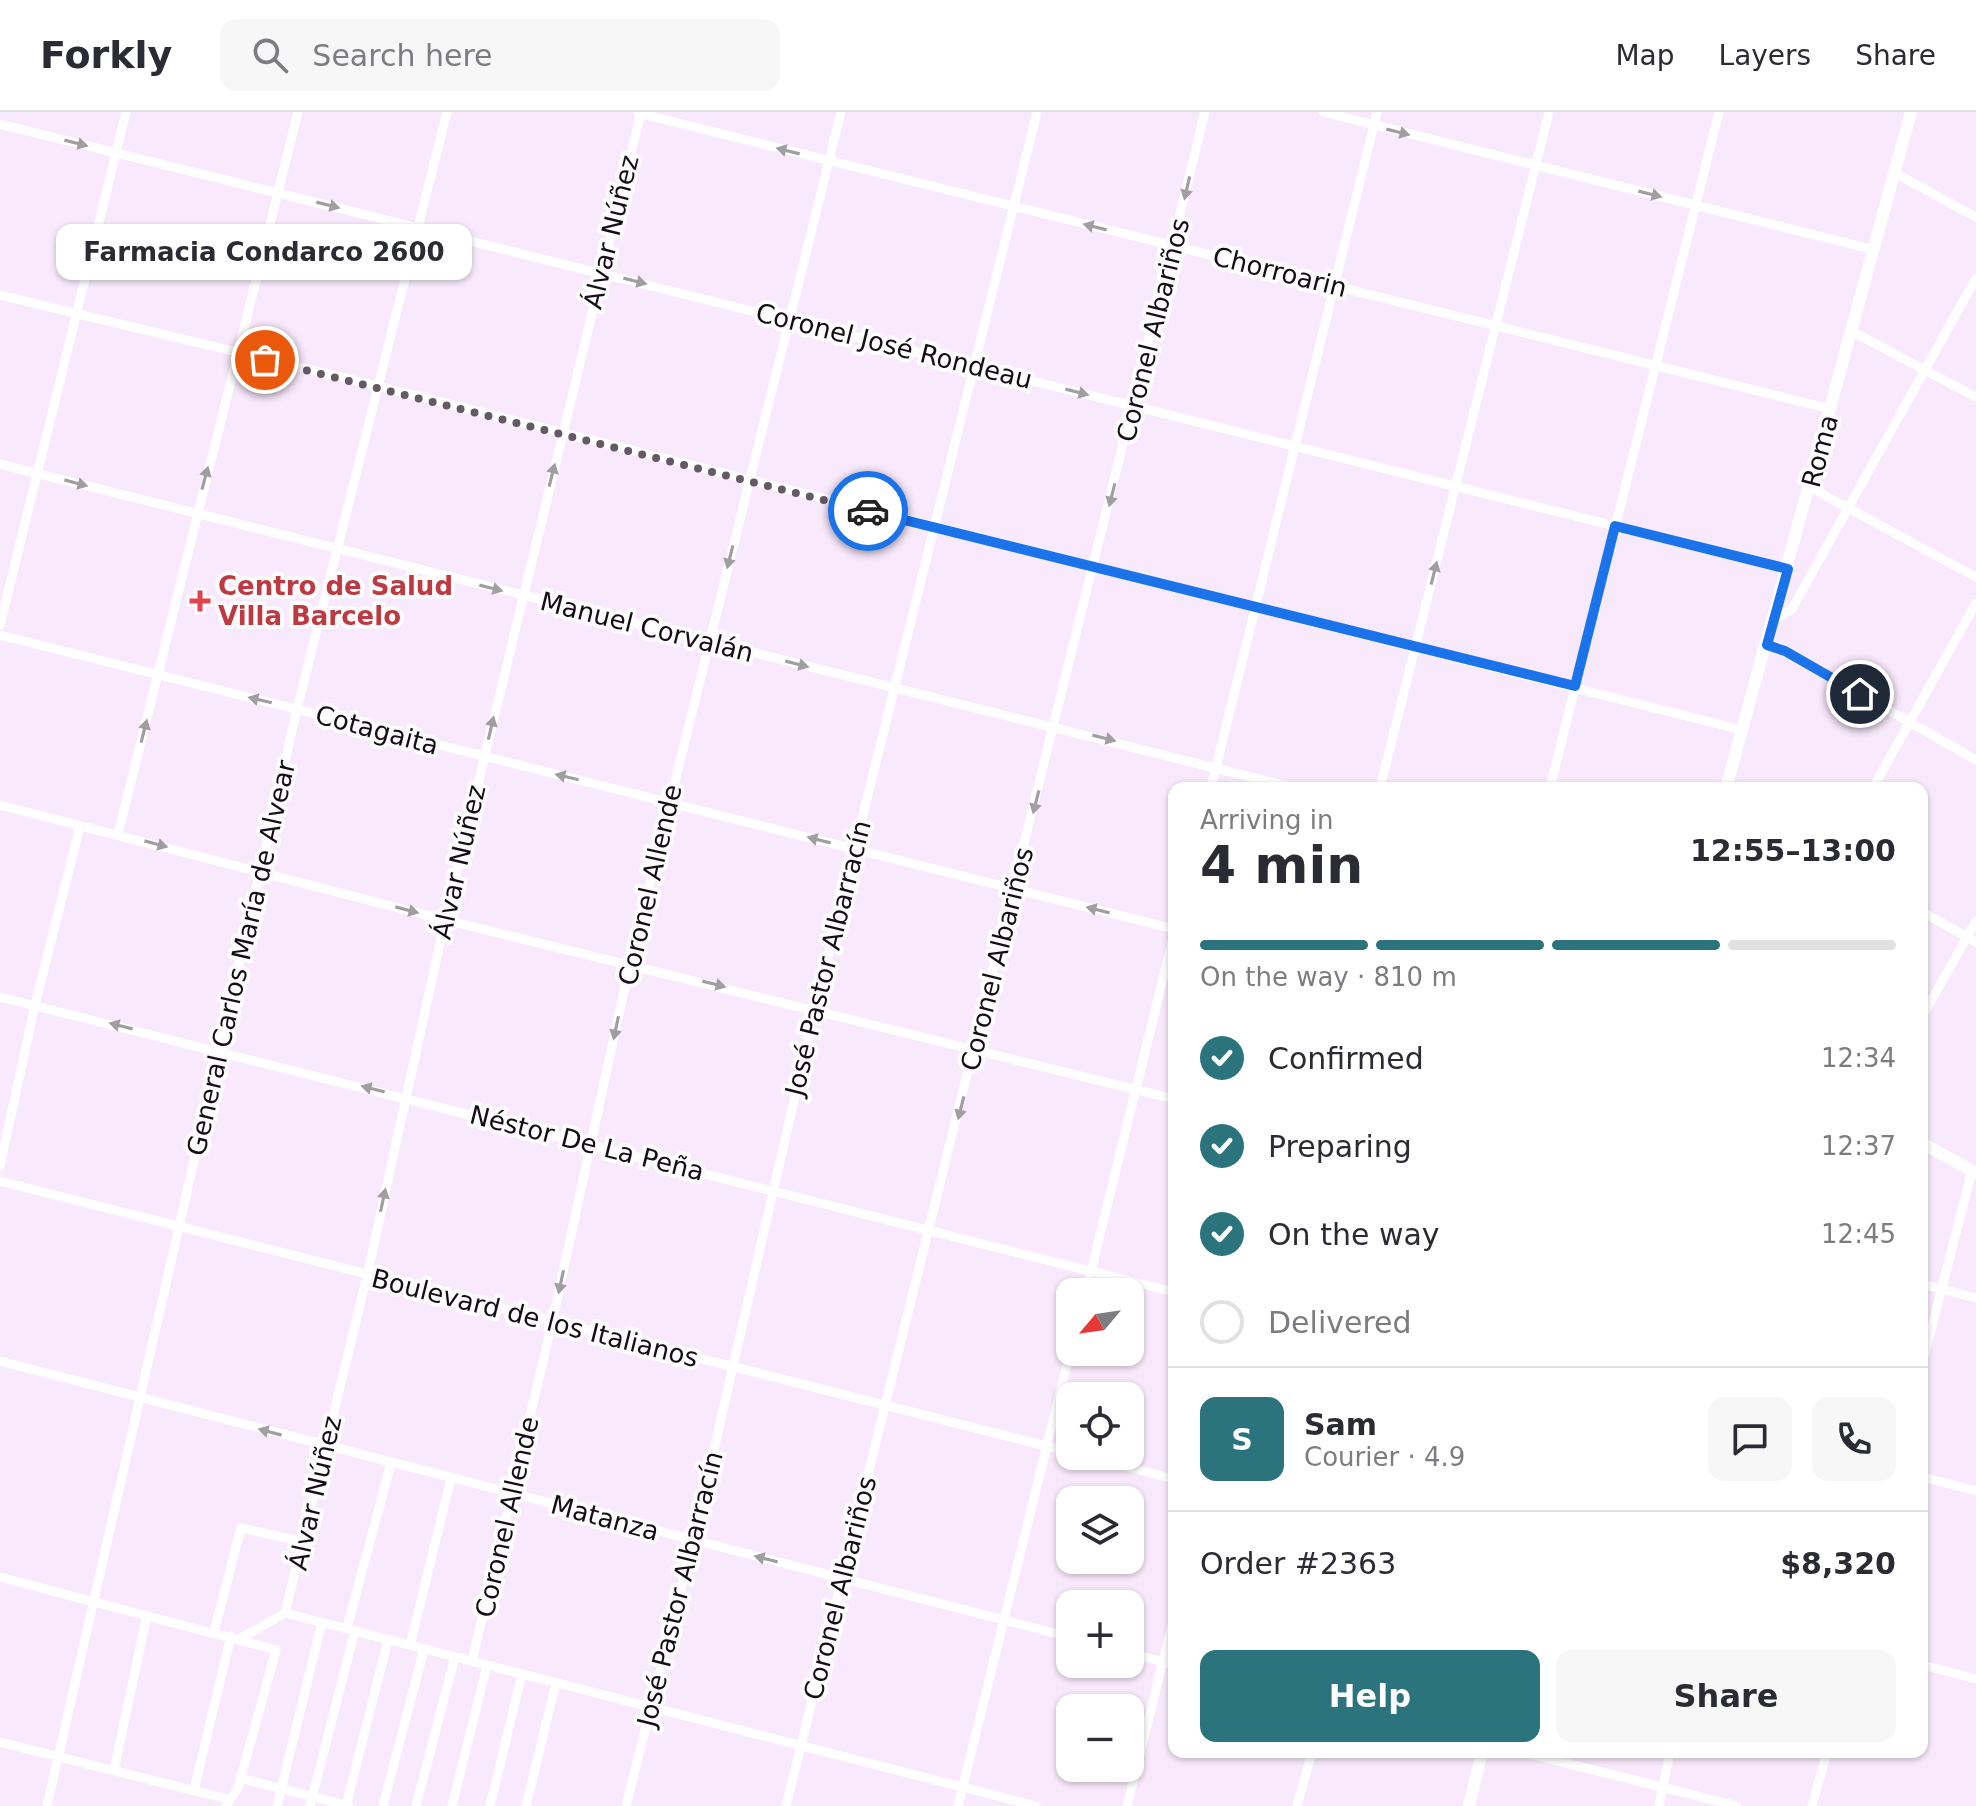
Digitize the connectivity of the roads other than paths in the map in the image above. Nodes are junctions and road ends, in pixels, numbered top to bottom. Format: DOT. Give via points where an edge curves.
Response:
graph roads {
  1 [pos="126,112"];
  2 [pos="298,112"];
  3 [pos="447,112"];
  4 [pos="841,112"];
  5 [pos="1037,112"];
  6 [pos="1205,112"];
  7 [pos="1323,112"];
  8 [pos="1377,112"];
  9 [pos="1549,112"];
  10 [pos="1719,112"];
  11 [pos="1911,112"];
  12 [pos="639,113"];
  13 [pos="0,124"];
  14 [pos="1374,126"];
  15 [pos="115,153"];
  16 [pos="829,161"];
  17 [pos="1536,166"];
  18 [pos="1895,173"];
  19 [pos="277,192"];
  20 [pos="1696,205"];
  21 [pos="1014,206"];
  22 [pos="1976,217"];
  23 [pos="418,227"];
  24 [pos="1174,247"];
  25 [pos="1875,250"];
  26 [pos="601,272"];
  27 [pos="1976,278"];
  28 [pos="1334,285"];
  29 [pos="0,295"];
  30 [pos="77,312"];
  31 [pos="789,320"];
  32 [pos="1495,326"];
  33 [pos="1853,332"];
  34 [pos="237,353"];
  35 [pos="974,366"];
  36 [pos="1655,366"];
  37 [pos="1925,369"];
  38 [pos="378,386"];
  39 [pos="1976,397"];
  40 [pos="1135,406"];
  41 [pos="1831,409"];
  42 [pos="562,433"];
  43 [pos="1296,446"];
  44 [pos="0,464"];
  45 [pos="36,472"];
  46 [pos="749,481"];
  47 [pos="1456,486"];
  48 [pos="1811,488"];
  49 [pos="1848,508"];
  50 [pos="196,514"];
  51 [pos="1615,526"];
  52 [pos="935,528"];
  53 [pos="338,548"];
  54 [pos="1093,568"];
  55 [pos="1788,569"];
  56 [pos="1976,577"];
  57 [pos="523,596"];
  58 [pos="1976,603"];
  59 [pos="1255,608"];
  60 [pos="1774,620"];
  61 [pos="0,625"];
  62 [pos="0,635"];
  63 [pos="708,642"];
  64 [pos="1767,645"];
  65 [pos="1415,649"];
  66 [pos="157,676"];
  67 [pos="1575,686"];
  68 [pos="894,688"];
  69 [pos="297,709"];
  70 [pos="1910,722"];
  71 [pos="1055,726"];
  72 [pos="1742,730"];
  73 [pos="484,758"];
  74 [pos="1976,760"];
  75 [pos="1217,767"];
  76 [pos="1213,782"];
  77 [pos="1273,782"];
  78 [pos="1382,782"];
  79 [pos="1551,782"];
  80 [pos="1728,782"];
  81 [pos="1876,782"];
  82 [pos="669,802"];
  83 [pos="0,805"];
  84 [pos="80,826"];
  85 [pos="118,834"];
  86 [pos="855,848"];
  87 [pos="260,871"];
  88 [pos="1014,890"];
  89 [pos="1928,915"];
  90 [pos="445,920"];
  91 [pos="1976,921"];
  92 [pos="1168,929"];
  93 [pos="1972,939"];
  94 [pos="1168,955"];
  95 [pos="630,963"];
  96 [pos="0,997"];
  97 [pos="35,1005"];
  98 [pos="1928,1008"];
  99 [pos="815,1009"];
  100 [pos="976,1048"];
  101 [pos="220,1051"];
  102 [pos="1135,1090"];
  103 [pos="405,1097"];
  104 [pos="1168,1098"];
  105 [pos="591,1145"];
  106 [pos="1928,1146"];
  107 [pos="0,1166"];
  108 [pos="1974,1172"];
  109 [pos="0,1181"];
  110 [pos="774,1190"];
  111 [pos="181,1227"];
  112 [pos="931,1230"];
  113 [pos="1091,1272"];
  114 [pos="367,1276"];
  115 [pos="1090,1278"];
  116 [pos="1928,1286"];
  117 [pos="1941,1289"];
  118 [pos="1168,1291"];
  119 [pos="1976,1298"];
  120 [pos="552,1323"];
  121 [pos="1928,1341"];
  122 [pos="0,1361"];
  123 [pos="1067,1366"];
  124 [pos="734,1368"];
  125 [pos="142,1399"];
  126 [pos="885,1407"];
  127 [pos="326,1446"];
  128 [pos="1047,1446"];
  129 [pos="1056,1448"];
  130 [pos="391,1463"];
  131 [pos="1139,1470"];
  132 [pos="1168,1477"];
  133 [pos="451,1479"];
  134 [pos="1928,1479"];
  135 [pos="1976,1491"];
  136 [pos="512,1494"];
  137 [pos="693,1541"];
  138 [pos="304,1542"];
  139 [pos="0,1577"];
  140 [pos="842,1578"];
  141 [pos="94,1602"];
  142 [pos="285,1613"];
  143 [pos="147,1615"];
  144 [pos="1004,1620"];
  145 [pos="322,1622"];
  146 [pos="351,1629"];
  147 [pos="214,1632"];
  148 [pos="1056,1633"];
  149 [pos="236,1637"];
  150 [pos="388,1640"];
  151 [pos="1168,1640"];
  152 [pos="410,1645"];
  153 [pos="424,1649"];
  154 [pos="455,1657"];
  155 [pos="1144,1657"];
  156 [pos="472,1661"];
  157 [pos="1162,1662"];
  158 [pos="1168,1664"];
  159 [pos="487,1665"];
  160 [pos="1928,1667"];
  161 [pos="522,1674"];
  162 [pos="1976,1679"];
  163 [pos="556,1683"];
  164 [pos="651,1707"];
  165 [pos="0,1742"];
  166 [pos="801,1744"];
  167 [pos="58,1757"];
  168 [pos="1310,1758"];
  169 [pos="1481,1758"];
  170 [pos="1546,1758"];
  171 [pos="1669,1758"];
  172 [pos="1825,1758"];
  173 [pos="114,1770"];
  174 [pos="240,1778"];
  175 [pos="963,1787"];
  176 [pos="1662,1787"];
  177 [pos="282,1789"];
  178 [pos="194,1790"];
  179 [pos="311,1801"];
  180 [pos="226,1803"];
  181 [pos="47,1806"];
  182 [pos="277,1806"];
  183 [pos="347,1806"];
  184 [pos="383,1806"];
  185 [pos="416,1806"];
  186 [pos="452,1806"];
  187 [pos="490,1806"];
  188 [pos="526,1806"];
  189 [pos="626,1806"];
  190 [pos="786,1806"];
  191 [pos="958,1806"];
  192 [pos="1036,1806"];
  193 [pos="1127,1806"];
  194 [pos="1297,1806"];
  195 [pos="1469,1806"];
  196 [pos="1659,1806"];
  197 [pos="1737,1806"];
  198 [pos="1812,1806"];
  1 -- 15 [label="street"];
  2 -- 19 [label="street"];
  3 -- 23 [label="street, General Carlos María de Alvear"];
  4 -- 16 [label="street, Coronel Allende"];
  5 -- 21 [label="street, José Pastor Albarracín"];
  6 -- 24 [label="street, Coronel Albariños, one-way"];
  7 -- 14 [label="street"];
  8 -- 14 [label="street"];
  9 -- 17 [label="street"];
  10 -- 20 [label="street"];
  11 -- 18 [label="street, Roma"];
  16 -- 12 [label="street, Chorroarin, one-way"];
  12 -- 26 [label="street, Álvar Núñez"];
  13 -- 15 [label="street, Coronel José Rondeau, one-way"];
  14 -- 17 [label="street, one-way"];
  14 -- 28 [label="street"];
  15 -- 19 [label="street, Coronel José Rondeau"];
  15 -- 30 [label="street"];
  16 -- 21 [label="street, Chorroarin"];
  16 -- 31 [label="street, Coronel Allende"];
  17 -- 20 [label="street, one-way"];
  17 -- 32 [label="street"];
  18 -- 22 [label="street"];
  18 -- 25 [label="street, Roma"];
  19 -- 23 [label="street, Coronel José Rondeau, one-way"];
  19 -- 34 [label="street"];
  20 -- 25 [label="street"];
  20 -- 36 [label="street"];
  24 -- 21 [label="street, Chorroarin, one-way"];
  21 -- 35 [label="street, José Pastor Albarracín"];
  23 -- 26 [label="street, Coronel José Rondeau"];
  23 -- 38 [label="street, General Carlos María de Alvear"];
  24 -- 28 [label="street, Chorroarin"];
  24 -- 40 [label="street, Coronel Albariños"];
  25 -- 33 [label="street, Roma"];
  26 -- 31 [label="street, Coronel José Rondeau, one-way"];
  26 -- 42 [label="street, Álvar Núñez"];
  27 -- 37 [label="street"];
  28 -- 32 [label="street, Chorroarin"];
  28 -- 43 [label="street"];
  29 -- 30 [label="street"];
  30 -- 34 [label="street"];
  30 -- 45 [label="street"];
  31 -- 35 [label="street, Coronel José Rondeau"];
  31 -- 46 [label="street, Coronel Allende"];
  32 -- 36 [label="street, Chorroarin"];
  32 -- 47 [label="street"];
  33 -- 37 [label="street"];
  33 -- 41 [label="street, Roma"];
  34 -- 38 [label="street"];
  50 -- 34 [label="street, one-way"];
  35 -- 40 [label="street, Coronel José Rondeau, one-way"];
  35 -- 52 [label="street, José Pastor Albarracín"];
  36 -- 41 [label="street, Chorroarin"];
  36 -- 51 [label="street"];
  37 -- 39 [label="street"];
  37 -- 49 [label="street"];
  38 -- 42 [label="street"];
  38 -- 53 [label="street, General Carlos María de Alvear"];
  40 -- 43 [label="street, Coronel José Rondeau"];
  40 -- 54 [label="street, Coronel Albariños, one-way"];
  41 -- 48 [label="street, Roma"];
  42 -- 46 [label="street"];
  57 -- 42 [label="street, Álvar Núñez, one-way"];
  43 -- 47 [label="street, Coronel José Rondeau"];
  43 -- 59 [label="street"];
  44 -- 45 [label="street, Manuel Corvalán"];
  45 -- 50 [label="street, Manuel Corvalán, one-way"];
  45 -- 61 [label="street"];
  46 -- 52 [label="street"];
  46 -- 63 [label="street, Coronel Allende, one-way"];
  47 -- 51 [label="street, Coronel José Rondeau"];
  65 -- 47 [label="street, one-way"];
  48 -- 49 [label="street"];
  48 -- 55 [label="street, Roma"];
  49 -- 56 [label="street"];
  49 -- 60 [label="street" via="1792,609"];
  50 -- 53 [label="street, Manuel Corvalán"];
  50 -- 66 [label="street"];
  51 -- 55 [label="street, Coronel José Rondeau"];
  51 -- 67 [label="street"];
  52 -- 54 [label="street"];
  52 -- 68 [label="street, José Pastor Albarracín"];
  53 -- 57 [label="street, Manuel Corvalán, one-way"];
  53 -- 69 [label="street, General Carlos María de Alvear"];
  54 -- 59 [label="street"];
  54 -- 71 [label="street, Coronel Albariños"];
  55 -- 60 [label="street, Roma"];
  57 -- 63 [label="street, Manuel Corvalán"];
  73 -- 57 [label="street, Álvar Núñez, one-way"];
  58 -- 70 [label="street"];
  59 -- 65 [label="street"];
  59 -- 75 [label="street"];
  60 -- 64 [label="street, Roma"];
  62 -- 66 [label="street, Cotagaita"];
  63 -- 68 [label="street, Manuel Corvalán, one-way"];
  63 -- 82 [label="street, Coronel Allende"];
  64 -- 70 [label="street"];
  64 -- 72 [label="street, Roma"];
  65 -- 67 [label="street"];
  65 -- 78 [label="street"];
  69 -- 66 [label="street, Cotagaita, one-way"];
  85 -- 66 [label="street, one-way"];
  67 -- 72 [label="street"];
  67 -- 79 [label="street"];
  68 -- 71 [label="street, Manuel Corvalán"];
  68 -- 86 [label="street, José Pastor Albarracín"];
  69 -- 73 [label="street, Cotagaita"];
  69 -- 87 [label="street, General Carlos María de Alvear"];
  70 -- 74 [label="street"];
  70 -- 81 [label="street"];
  71 -- 75 [label="street, Manuel Corvalán, one-way"];
  71 -- 88 [label="street, Coronel Albariños, one-way"];
  72 -- 80 [label="street, Roma"];
  82 -- 73 [label="street, Cotagaita, one-way"];
  73 -- 90 [label="street, Álvar Núñez"];
  75 -- 76 [label="street"];
  75 -- 77 [label="street, Manuel Corvalán"];
  86 -- 82 [label="street, Cotagaita, one-way"];
  82 -- 95 [label="street, Coronel Allende"];
  83 -- 84 [label="street"];
  84 -- 85 [label="street"];
  84 -- 97 [label="street"];
  85 -- 87 [label="street, one-way"];
  86 -- 88 [label="street, Cotagaita"];
  86 -- 99 [label="street, José Pastor Albarracín"];
  87 -- 90 [label="street, one-way"];
  87 -- 101 [label="street, General Carlos María de Alvear"];
  92 -- 88 [label="street, Cotagaita, one-way"];
  88 -- 100 [label="street, Coronel Albariños"];
  89 -- 93 [label="street"];
  90 -- 95 [label="street"];
  90 -- 103 [label="street, Álvar Núñez"];
  91 -- 93 [label="street"];
  93 -- 98 [label="street"];
  94 -- 102 [label="street"];
  95 -- 99 [label="street, one-way"];
  95 -- 105 [label="street, Coronel Allende, one-way"];
  96 -- 97 [label="street, Néstor De La Peña"];
  101 -- 97 [label="street, Néstor De La Peña, one-way"];
  97 -- 107 [label="street"];
  99 -- 100 [label="street"];
  99 -- 110 [label="street, José Pastor Albarracín"];
  100 -- 102 [label="street"];
  100 -- 112 [label="street, Coronel Albariños, one-way"];
  103 -- 101 [label="street, Néstor De La Peña, one-way"];
  101 -- 111 [label="street, General Carlos María de Alvear"];
  102 -- 104 [label="street"];
  102 -- 113 [label="street"];
  103 -- 105 [label="street, Néstor De La Peña"];
  114 -- 103 [label="street, Álvar Núñez, one-way"];
  105 -- 110 [label="street, Néstor De La Peña"];
  105 -- 120 [label="street, Coronel Allende, one-way"];
  106 -- 108 [label="street"];
  108 -- 117 [label="street"];
  109 -- 111 [label="street, Boulevard de los Italianos"];
  110 -- 112 [label="street, Néstor De La Peña"];
  110 -- 124 [label="street, José Pastor Albarracín"];
  111 -- 114 [label="street, Boulevard de los Italianos"];
  111 -- 125 [label="street, General Carlos María de Alvear"];
  112 -- 113 [label="street, Néstor De La Peña"];
  112 -- 126 [label="street, Coronel Albariños"];
  113 -- 115 [label="street"];
  113 -- 118 [label="street, Néstor De La Peña"];
  114 -- 120 [label="street, Boulevard de los Italianos"];
  114 -- 127 [label="street, Álvar Núñez"];
  116 -- 117 [label="street"];
  117 -- 119 [label="street"];
  117 -- 121 [label="street"];
  120 -- 124 [label="street, Boulevard de los Italianos"];
  120 -- 136 [label="street, Coronel Allende"];
  122 -- 125 [label="street, Matanza"];
  123 -- 128 [label="street"];
  124 -- 126 [label="street, Boulevard de los Italianos"];
  124 -- 137 [label="street, José Pastor Albarracín"];
  127 -- 125 [label="street, Matanza, one-way"];
  125 -- 141 [label="street, General Carlos María de Alvear"];
  126 -- 128 [label="street, Boulevard de los Italianos"];
  126 -- 140 [label="street, Coronel Albariños"];
  127 -- 130 [label="street, Matanza"];
  127 -- 138 [label="street, Álvar Núñez"];
  128 -- 129 [label="street, Boulevard de los Italianos"];
  128 -- 144 [label="street"];
  130 -- 133 [label="street, Matanza"];
  130 -- 146 [label="street"];
  131 -- 132 [label="street"];
  133 -- 136 [label="street, Matanza"];
  133 -- 152 [label="street"];
  134 -- 135 [label="street"];
  136 -- 137 [label="street, Matanza"];
  136 -- 156 [label="street, Coronel Allende"];
  140 -- 137 [label="street, Matanza, one-way"];
  137 -- 164 [label="street, José Pastor Albarracín"];
  138 -- 142 [label="street, Álvar Núñez"];
  138 -- 147 [label="street" via="241,1528"];
  139 -- 141 [label="street"];
  140 -- 144 [label="street, Matanza"];
  140 -- 166 [label="street, Coronel Albariños"];
  141 -- 143 [label="street"];
  141 -- 167 [label="street, General Carlos María de Alvear"];
  142 -- 145 [label="street"];
  142 -- 149 [label="street"];
  143 -- 147 [label="street"];
  143 -- 173 [label="street"];
  144 -- 148 [label="street, Matanza"];
  144 -- 175 [label="street"];
  145 -- 146 [label="street"];
  145 -- 177 [label="street"];
  146 -- 150 [label="street"];
  146 -- 179 [label="street"];
  147 -- 149 [label="street"];
  149 -- 174 [label="street" via="276,1650"];
  149 -- 178 [label="street"];
  150 -- 152 [label="street"];
  150 -- 183 [label="street"];
  151 -- 157 [label="street"];
  152 -- 153 [label="street"];
  153 -- 154 [label="street"];
  153 -- 184 [label="street"];
  154 -- 156 [label="street"];
  154 -- 185 [label="street"];
  155 -- 157 [label="street"];
  156 -- 159 [label="street"];
  157 -- 158 [label="street"];
  157 -- 193 [label="street"];
  159 -- 161 [label="street"];
  159 -- 186 [label="street"];
  160 -- 162 [label="street"];
  161 -- 163 [label="street"];
  161 -- 187 [label="street"];
  163 -- 164 [label="street"];
  163 -- 188 [label="street"];
  164 -- 166 [label="street"];
  164 -- 189 [label="street, José Pastor Albarracín"];
  165 -- 167 [label="street"];
  166 -- 175 [label="street"];
  166 -- 190 [label="street, Coronel Albariños"];
  167 -- 173 [label="street"];
  167 -- 181 [label="street, General Carlos María de Alvear"];
  168 -- 194 [label="street"];
  169 -- 195 [label="street"];
  170 -- 176 [label="street"];
  171 -- 176 [label="street"];
  172 -- 198 [label="street"];
  173 -- 178 [label="street"];
  174 -- 177 [label="street"];
  174 -- 180 [label="street"];
  175 -- 191 [label="street"];
  175 -- 192 [label="street"];
  176 -- 196 [label="street"];
  176 -- 197 [label="street"];
  177 -- 179 [label="street"];
  177 -- 182 [label="street"];
  178 -- 180 [label="street"];
  179 -- 183 [label="street"];
}
